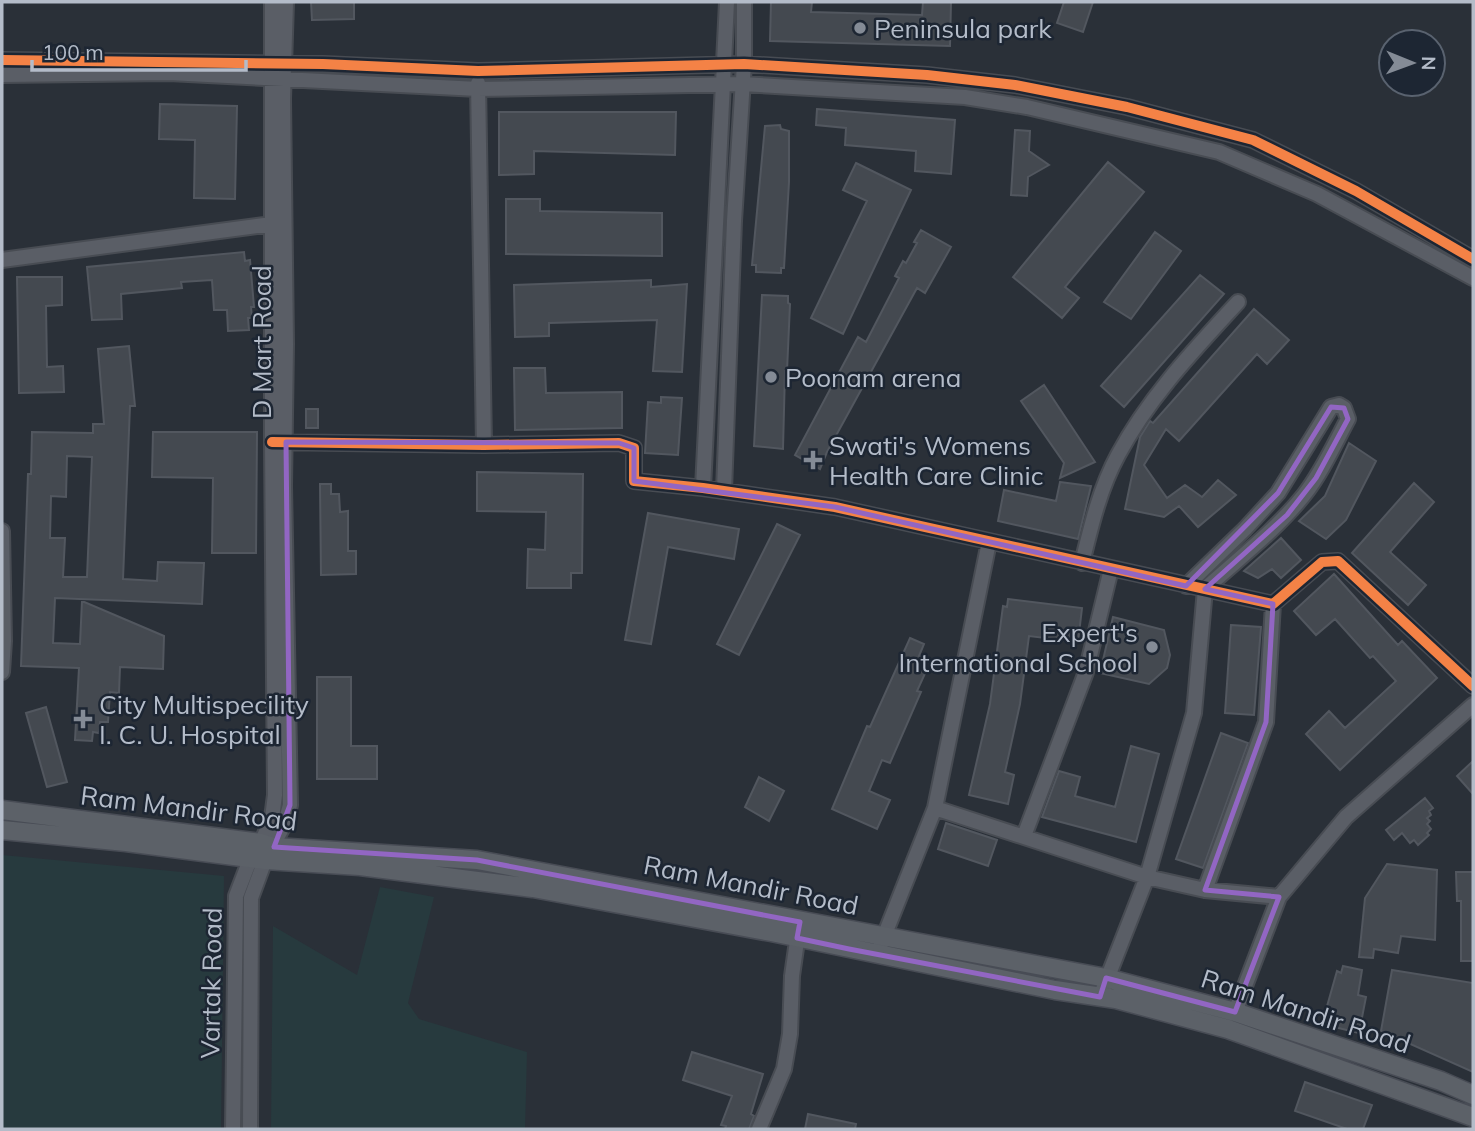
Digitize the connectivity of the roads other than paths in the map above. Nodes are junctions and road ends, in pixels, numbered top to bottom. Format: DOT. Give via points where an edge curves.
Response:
graph roads {
  1 [pos="272,2"];
  2 [pos="286,2"];
  3 [pos="727,2"];
  4 [pos="744,2"];
  5 [pos="2,60"];
  6 [pos="278,64"];
  7 [pos="724,64"];
  8 [pos="744,64"];
  9 [pos="159,68"];
  10 [pos="478,71"];
  11 [pos="2,75"];
  12 [pos="279,80"];
  13 [pos="742,84"];
  14 [pos="723,85"];
  15 [pos="478,89"];
  16 [pos="1052,93"];
  17 [pos="1048,112"];
  18 [pos="1150,113"];
  19 [pos="1145,135"];
  20 [pos="272,224"];
  21 [pos="1429,233"];
  22 [pos="1417,248"];
  23 [pos="1473,259"];
  24 [pos="2,260"];
  25 [pos="1473,278"];
  26 [pos="1238,302"];
  27 [pos="279,442"];
  28 [pos="1308,443"];
  29 [pos="484,445"];
  30 [pos="1330,452"];
  31 [pos="703,488"];
  32 [pos="724,491"];
  33 [pos="2,531"];
  34 [pos="989,542"];
  35 [pos="1082,563"];
  36 [pos="1111,569"];
  37 [pos="1186,586"];
  38 [pos="1205,589"];
  39 [pos="1273,604"];
  40 [pos="2,672"];
  41 [pos="1473,686"];
  42 [pos="1473,705"];
  43 [pos="935,808"];
  44 [pos="2,810"];
  45 [pos="2,830"];
  46 [pos="1024,836"];
  47 [pos="263,852"];
  48 [pos="1147,877"];
  49 [pos="1205,890"];
  50 [pos="1279,897"];
  51 [pos="798,930"];
  52 [pos="883,936"];
  53 [pos="879,955"];
  54 [pos="1106,978"];
  55 [pos="1100,997"];
  56 [pos="1236,1012"];
  57 [pos="1473,1095"];
  58 [pos="1473,1117"];
  59 [pos="233,1129"];
  60 [pos="250,1129"];
  61 [pos="759,1129"];
  1 -- 6 [label="street, D Mart Road"];
  2 -- 6 [label="street, D Mart Road"];
  3 -- 7 [label="street"];
  4 -- 8 [label="street"];
  5 -- 9 [label="street"];
  6 -- 9 [label="street"];
  6 -- 10 [label="street"];
  6 -- 12 [label="street, D Mart Road"];
  7 -- 8 [label="street"];
  7 -- 10 [label="street"];
  7 -- 14 [label="street"];
  8 -- 13 [label="street"];
  8 -- 16 [label="street" via="927,75"];
  9 -- 11 [label="street"];
  9 -- 12 [label="street"];
  10 -- 15 [label="street"];
  12 -- 15 [label="street"];
  12 -- 20 [label="street, D Mart Road"];
  12 -- 27 [label="street, D Mart Road"];
  13 -- 14 [label="street"];
  13 -- 17 [label="street" via="965,97"];
  13 -- 32 [label="street"];
  14 -- 15 [label="street"];
  14 -- 31 [label="street"];
  15 -- 29 [label="street"];
  16 -- 17 [label="street"];
  16 -- 18 [label="street"];
  17 -- 19 [label="street"];
  18 -- 19 [label="street"];
  18 -- 21 [label="street" via="1253,139"];
  19 -- 22 [label="street" via="1219,152 1317,194"];
  20 -- 24 [label="street"];
  20 -- 27 [label="street, D Mart Road"];
  21 -- 22 [label="street"];
  21 -- 23 [label="street"];
  22 -- 25 [label="street"];
  26 -- 35 [label="street" via="1146,409 1116,457 1094,512"];
  27 -- 29 [label="street"];
  27 -- 47 [label="street, D Mart Road" via="275,795"];
  28 -- 30 [label="street"];
  28 -- 30 [label="street" via="1326,413 1339,405 1348,419"];
  28 -- 37 [label="street" via="1278,493"];
  29 -- 31 [label="street" via="619,443 634,448 634,481"];
  30 -- 38 [label="street" via="1287,515"];
  31 -- 32 [label="street"];
  32 -- 34 [label="street" via="835,507"];
  33 -- 40 [label="street"];
  34 -- 35 [label="street"];
  34 -- 43 [label="street"];
  35 -- 36 [label="street"];
  36 -- 37 [label="street"];
  36 -- 46 [label="street" via="1086,672"];
  37 -- 38 [label="street"];
  38 -- 39 [label="street"];
  38 -- 48 [label="street" via="1194,713"];
  39 -- 41 [label="street" via="1322,562 1338,561"];
  39 -- 49 [label="street" via="1266,722"];
  42 -- 50 [label="street" via="1346,817"];
  43 -- 46 [label="street"];
  43 -- 52 [label="street"];
  44 -- 47 [label="main road, Ram Mandir Road"];
  45 -- 47 [label="main road"];
  46 -- 48 [label="street"];
  47 -- 51 [label="main road"];
  47 -- 59 [label="street, Vartak Road" via="236,896"];
  47 -- 60 [label="street, Vartak Road" via="251,898"];
  48 -- 49 [label="street"];
  48 -- 54 [label="street"];
  49 -- 50 [label="street"];
  50 -- 56 [label="street"];
  51 -- 52 [label="main road, Ram Mandir Road"];
  51 -- 53 [label="main road"];
  51 -- 61 [label="street" via="784,1069"];
  52 -- 53 [label="street"];
  52 -- 54 [label="main road, Ram Mandir Road"];
  53 -- 55 [label="main road"];
  54 -- 55 [label="street"];
  54 -- 56 [label="main road, Ram Mandir Road"];
  55 -- 58 [label="main road" via="1228,1029"];
  56 -- 57 [label="main road, Ram Mandir Road"];
}
